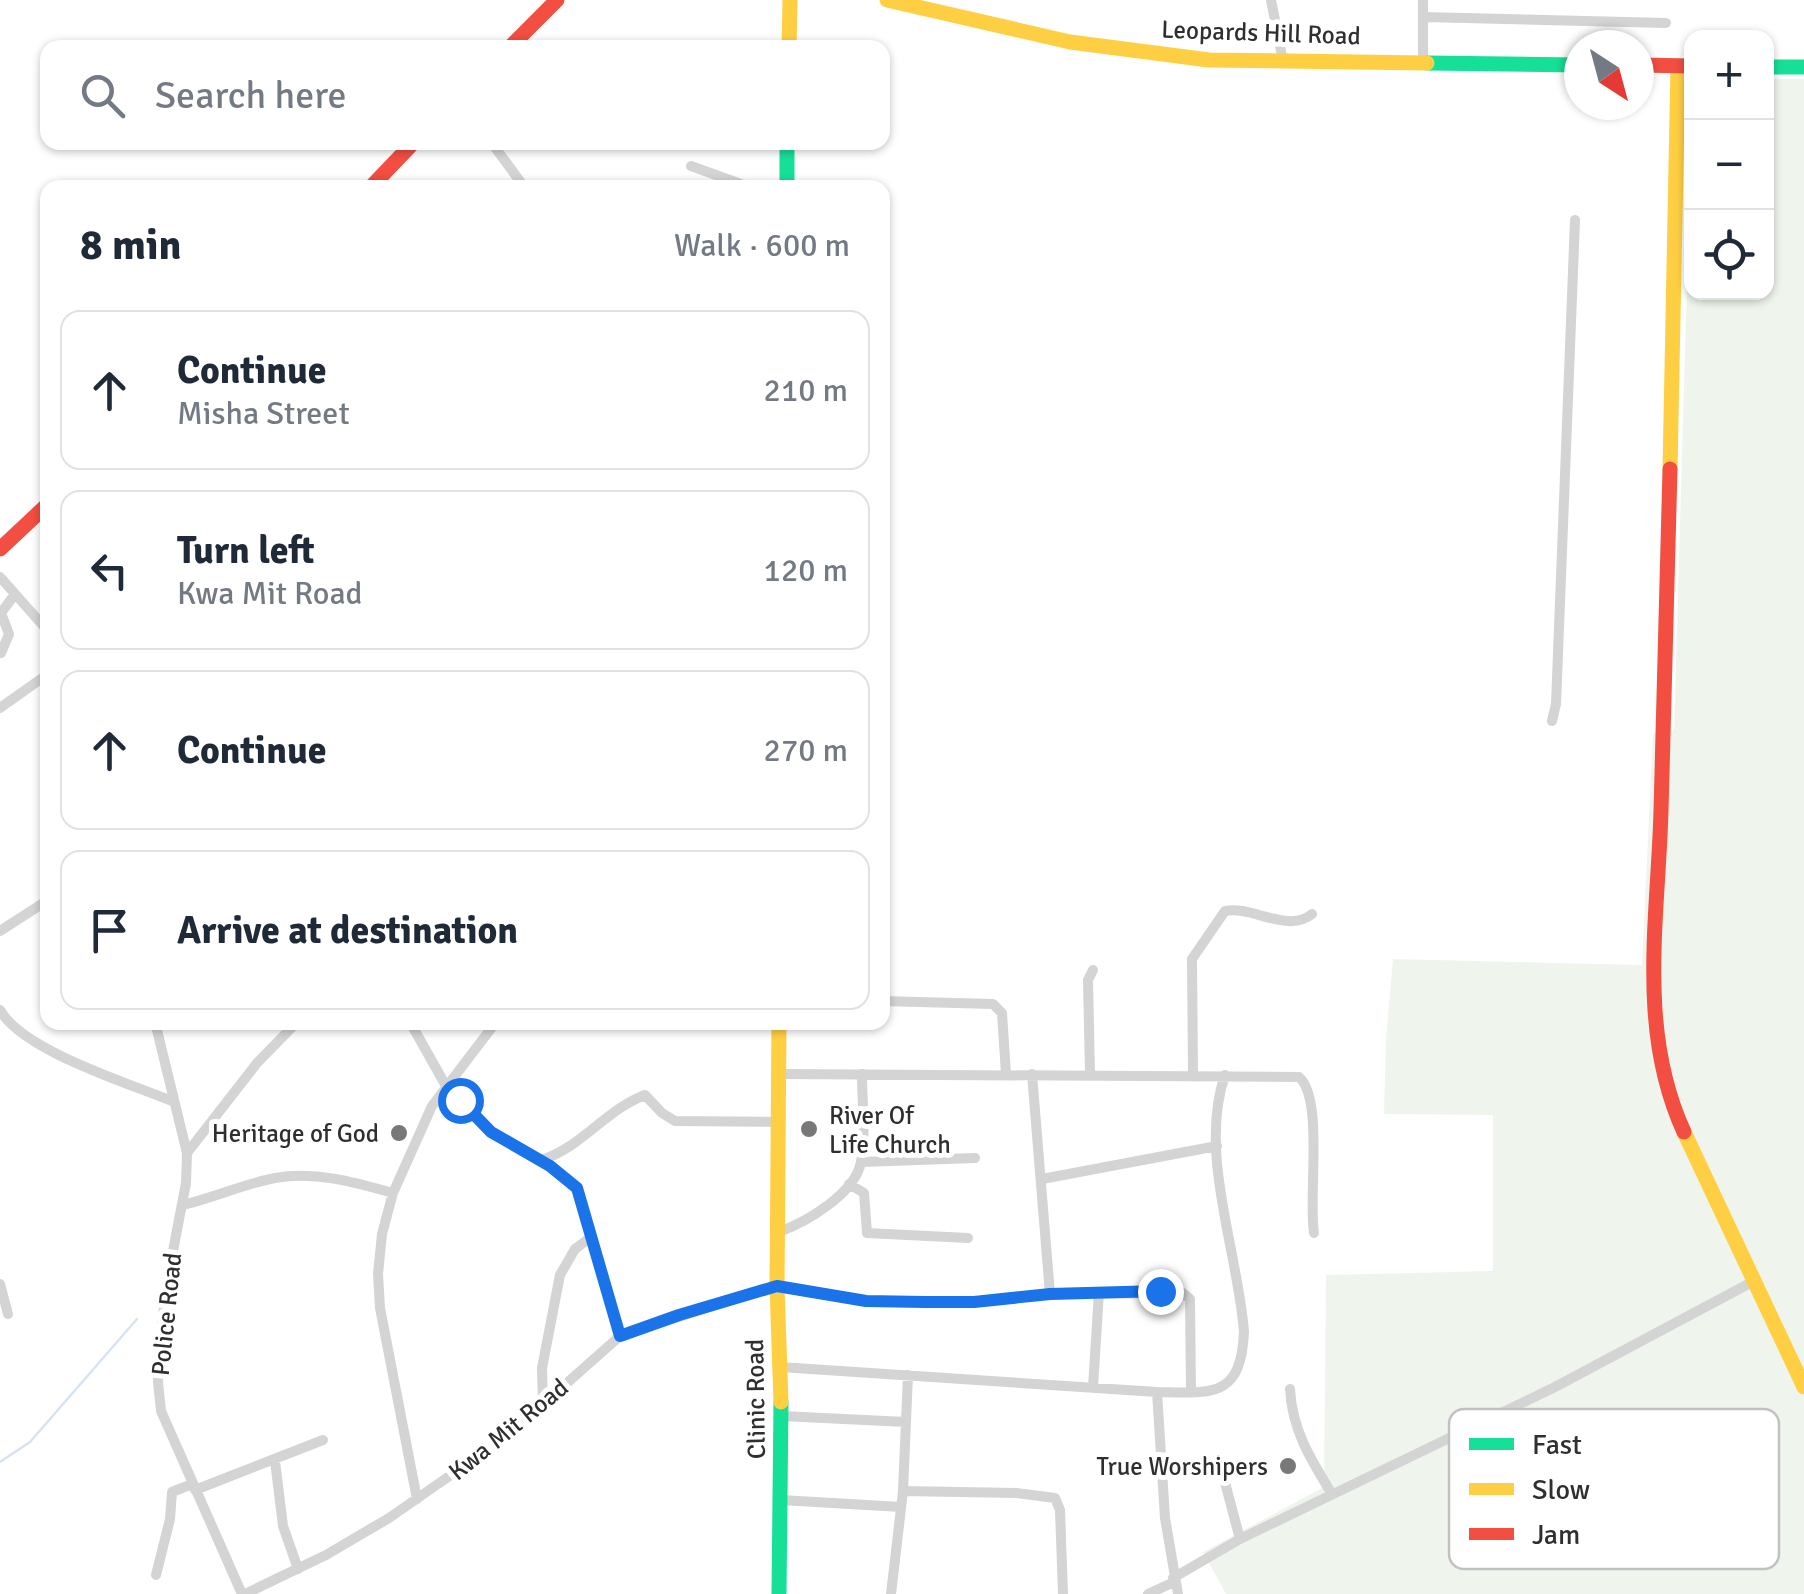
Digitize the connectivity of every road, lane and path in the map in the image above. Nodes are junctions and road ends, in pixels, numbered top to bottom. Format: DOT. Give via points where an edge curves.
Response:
graph roads {
  1 [pos="558,0"];
  2 [pos="790,0"];
  3 [pos="887,0"];
  4 [pos="1271,0"];
  5 [pos="1422,0"];
  6 [pos="1422,17"];
  7 [pos="1666,23"];
  8 [pos="516,40"];
  9 [pos="788,40"];
  10 [pos="1282,61"];
  11 [pos="1423,62"];
  12 [pos="1564,64"];
  13 [pos="1654,66"];
  14 [pos="1684,66"];
  15 [pos="1774,67"];
  16 [pos="1804,67"];
  17 [pos="1684,97"];
  18 [pos="406,150"];
  19 [pos="497,150"];
  20 [pos="787,150"];
  21 [pos="691,166"];
  22 [pos="377,180"];
  23 [pos="519,180"];
  24 [pos="730,180"];
  25 [pos="787,180"];
  26 [pos="1575,220"];
  27 [pos="40,512"];
  28 [pos="0,550"];
  29 [pos="0,577"];
  30 [pos="16,594"];
  31 [pos="40,622"];
  32 [pos="1,653"];
  33 [pos="40,680"];
  34 [pos="0,708"];
  35 [pos="1552,721"];
  36 [pos="40,905"];
  37 [pos="1312,914"];
  38 [pos="0,931"];
  39 [pos="1093,970"];
  40 [pos="890,1001"];
  41 [pos="0,1010"];
  42 [pos="157,1030"];
  43 [pos="289,1030"];
  44 [pos="414,1030"];
  45 [pos="490,1030"];
  46 [pos="779,1030"];
  47 [pos="780,1074"];
  48 [pos="862,1074"];
  49 [pos="1006,1074"];
  50 [pos="1032,1074"];
  51 [pos="1090,1074"];
  52 [pos="1192,1074"];
  53 [pos="1224,1075"];
  54 [pos="446,1086"];
  55 [pos="174,1102"];
  56 [pos="780,1122"];
  57 [pos="1217,1146"];
  58 [pos="186,1153"];
  59 [pos="975,1158"];
  60 [pos="541,1160"];
  61 [pos="861,1162"];
  62 [pos="1042,1179"];
  63 [pos="849,1184"];
  64 [pos="393,1193"];
  65 [pos="182,1205"];
  66 [pos="779,1232"];
  67 [pos="1314,1233"];
  68 [pos="591,1237"];
  69 [pos="968,1238"];
  70 [pos="1754,1281"];
  71 [pos="0,1284"];
  72 [pos="777,1286"];
  73 [pos="1099,1292"];
  74 [pos="1050,1294"];
  75 [pos="8,1314"];
  76 [pos="620,1336"];
  77 [pos="780,1367"];
  78 [pos="908,1375"];
  79 [pos="1093,1386"];
  80 [pos="1804,1387"];
  81 [pos="1290,1390"];
  82 [pos="1157,1392"];
  83 [pos="1191,1392"];
  84 [pos="543,1404"];
  85 [pos="1509,1409"];
  86 [pos="782,1416"];
  87 [pos="906,1422"];
  88 [pos="1449,1438"];
  89 [pos="322,1440"];
  90 [pos="275,1460"];
  91 [pos="1219,1460"];
  92 [pos="194,1487"];
  93 [pos="903,1491"];
  94 [pos="1332,1494"];
  95 [pos="417,1499"];
  96 [pos="781,1500"];
  97 [pos="901,1506"];
  98 [pos="1240,1539"];
  99 [pos="298,1568"];
  100 [pos="156,1575"];
  101 [pos="1175,1585"];
  102 [pos="243,1594"];
  103 [pos="780,1594"];
  104 [pos="891,1594"];
  105 [pos="1063,1594"];
  106 [pos="1148,1594"];
  1 -- 8 [label="street"];
  2 -- 9 [label="street"];
  3 -- 10 [label="street, Leopards Hill Road" via="1099,46"];
  4 -- 10 [label="street"];
  5 -- 6 [label="street"];
  6 -- 7 [label="street"];
  6 -- 11 [label="street"];
  10 -- 11 [label="street, Leopards Hill Road"];
  11 -- 12 [label="street, Leopards Hill Road"];
  13 -- 14 [label="street"];
  15 -- 16 [label="street"];
  17 -- 70 [label="street" via="1654,1024 1668,1097"];
  18 -- 22 [label="street"];
  19 -- 23 [label="street"];
  20 -- 25 [label="street"];
  21 -- 24 [label="street"];
  26 -- 35 [label="street"];
  27 -- 28 [label="street"];
  29 -- 30 [label="street"];
  30 -- 31 [label="street"];
  30 -- 32 [label="street" via="0,612 8,634"];
  33 -- 34 [label="street"];
  36 -- 38 [label="street"];
  37 -- 52 [label="street" via="1300,920 1225,911 1192,958"];
  39 -- 51 [label="street"];
  40 -- 49 [label="street" via="993,1004 999,1008"];
  41 -- 55 [label="street" via="33,1041"];
  42 -- 55 [label="street, Police Road"];
  43 -- 58 [label="street"];
  44 -- 54 [label="street"];
  45 -- 54 [label="street"];
  46 -- 47 [label="street, Clinic Road"];
  47 -- 48 [label="street"];
  47 -- 56 [label="street, Clinic Road"];
  48 -- 49 [label="street"];
  48 -- 61 [label="street"];
  49 -- 50 [label="street"];
  50 -- 51 [label="street"];
  50 -- 62 [label="street"];
  51 -- 52 [label="street"];
  52 -- 53 [label="street"];
  53 -- 57 [label="street"];
  53 -- 67 [label="street" via="1292,1076 1306,1083"];
  54 -- 60 [label="street" via="491,1132"];
  54 -- 64 [label="street"];
  55 -- 58 [label="street, Police Road"];
  56 -- 60 [label="street" via="675,1120 645,1095"];
  56 -- 66 [label="street, Clinic Road"];
  57 -- 62 [label="street"];
  57 -- 83 [label="street" via="1243,1350 1230,1381 1216,1391"];
  58 -- 65 [label="street, Police Road"];
  59 -- 61 [label="street"];
  60 -- 68 [label="street" via="577,1188"];
  61 -- 63 [label="street"];
  62 -- 74 [label="street"];
  63 -- 66 [label="street" via="814,1218"];
  63 -- 69 [label="street" via="864,1194 866,1234"];
  64 -- 65 [label="street" via="304,1176"];
  64 -- 95 [label="street" via="382,1234 380,1308"];
  65 -- 92 [label="street, Police Road" via="166,1278 159,1395"];
  66 -- 72 [label="street, Clinic Road"];
  68 -- 76 [label="street"];
  68 -- 84 [label="street" via="574,1248 560,1275 542,1368"];
  70 -- 80 [label="street"];
  70 -- 85 [label="street"];
  71 -- 75 [label="street"];
  72 -- 74 [label="street" via="866,1301 974,1302"];
  72 -- 76 [label="street, Kwa Mit Road"];
  72 -- 77 [label="street, Clinic Road"];
  73 -- 74 [label="street"];
  73 -- 79 [label="street"];
  73 -- 83 [label="street" via="1187,1294"];
  76 -- 84 [label="street, Kwa Mit Road"];
  77 -- 78 [label="street"];
  77 -- 86 [label="street, Clinic Road"];
  78 -- 79 [label="street"];
  78 -- 87 [label="street"];
  79 -- 82 [label="street"];
  81 -- 94 [label="street" via="1296,1429"];
  82 -- 83 [label="street"];
  82 -- 101 [label="street"];
  84 -- 95 [label="street, Kwa Mit Road"];
  86 -- 87 [label="street"];
  86 -- 96 [label="street, Clinic Road"];
  87 -- 93 [label="street"];
  88 -- 94 [label="street"];
  89 -- 90 [label="street"];
  90 -- 92 [label="street"];
  90 -- 99 [label="street" via="283,1526"];
  91 -- 98 [label="street"];
  92 -- 100 [label="street" via="172,1492"];
  92 -- 102 [label="street, Police Road"];
  93 -- 97 [label="street"];
  93 -- 105 [label="street" via="1055,1498"];
  94 -- 98 [label="street"];
  95 -- 99 [label="street, Kwa Mit Road"];
  96 -- 97 [label="street"];
  96 -- 103 [label="street, Clinic Road"];
  97 -- 104 [label="street"];
  98 -- 101 [label="street"];
  99 -- 102 [label="street, Kwa Mit Road"];
  101 -- 106 [label="street"];
}
